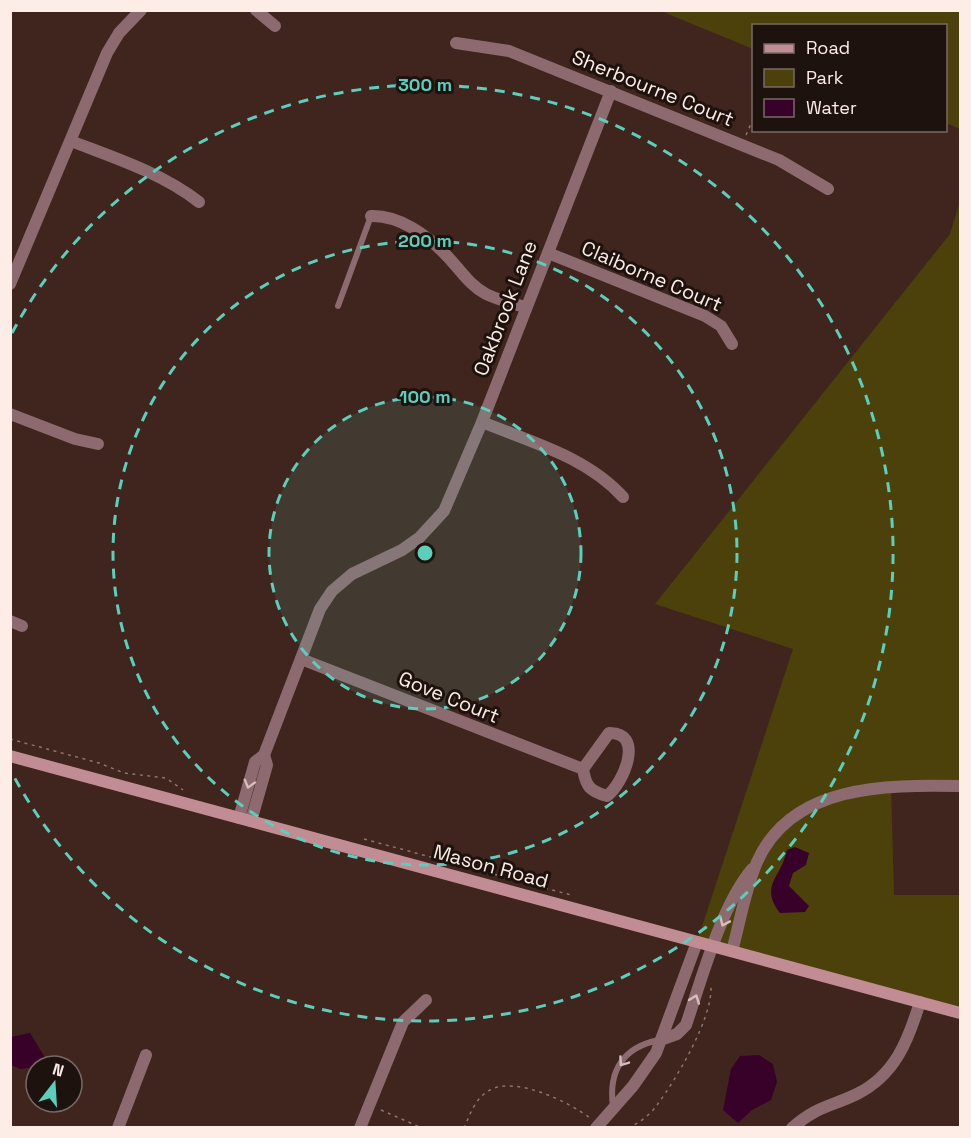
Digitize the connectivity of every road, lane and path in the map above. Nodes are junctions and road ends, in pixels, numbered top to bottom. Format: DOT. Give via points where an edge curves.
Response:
graph roads {
  1 [pos="141,10"];
  2 [pos="256,10"];
  3 [pos="275,26"];
  4 [pos="456,43"];
  5 [pos="610,91"];
  6 [pos="752,120"];
  7 [pos="71,141"];
  8 [pos="743,145"];
  9 [pos="828,189"];
  10 [pos="199,202"];
  11 [pos="371,216"];
  12 [pos="548,253"];
  13 [pos="11,280"];
  14 [pos="338,306"];
  15 [pos="525,307"];
  16 [pos="732,344"];
  17 [pos="10,414"];
  18 [pos="482,422"];
  19 [pos="99,444"];
  20 [pos="623,497"];
  21 [pos="301,659"];
  22 [pos="10,739"];
  23 [pos="10,756"];
  24 [pos="583,769"];
  25 [pos="960,786"];
  26 [pos="190,792"];
  27 [pos="245,820"];
  28 [pos="757,863"];
  29 [pos="697,942"];
  30 [pos="714,946"];
  31 [pos="732,951"];
  32 [pos="711,980"];
  33 [pos="426,1000"];
  34 [pos="920,1002"];
  35 [pos="960,1013"];
  36 [pos="663,1039"];
  37 [pos="146,1055"];
  38 [pos="369,1105"];
  39 [pos="614,1108"];
  40 [pos="597,1126"];
  41 [pos="118,1128"];
  42 [pos="360,1128"];
  43 [pos="422,1128"];
  44 [pos="464,1128"];
  45 [pos="628,1128"];
  46 [pos="792,1128"];
  1 -- 7 [label="street" via="107,53"];
  2 -- 3 [label="street"];
  4 -- 5 [label="street, Sherbourne Court" via="509,51"];
  5 -- 8 [label="street, Sherbourne Court"];
  5 -- 12 [label="street, Oakbrook Lane"];
  6 -- 8 [label="path"];
  7 -- 10 [label="street" via="160,177"];
  7 -- 13 [label="street"];
  8 -- 9 [label="street, Sherbourne Court" via="779,160"];
  11 -- 14 [label="lane"];
  11 -- 15 [label="street" via="398,219 445,254 485,293"];
  12 -- 15 [label="street, Oakbrook Lane"];
  12 -- 16 [label="street, Claiborne Court" via="705,316 721,326"];
  15 -- 18 [label="street, Oakbrook Lane"];
  17 -- 19 [label="street" via="75,440"];
  18 -- 20 [label="street" via="590,467"];
  18 -- 21 [label="street, Oakbrook Lane" via="444,511 419,538 352,574 332,591 320,609"];
  21 -- 24 [label="street, Gove Court"];
  21 -- 27 [label="street, Oakbrook Lane" via="264,755 267,765"];
  22 -- 26 [label="path" via="124,773 166,778"];
  23 -- 27 [label="main road, Mason Road"];
  24 -- 24 [label="street" via="609,733 620,732 626,737 630,750 615,790 607,796 591,791"];
  25 -- 28 [label="street" via="871,787 833,797 786,825"];
  27 -- 29 [label="main road, Mason Road"];
  28 -- 30 [label="street, one-way" via="742,881"];
  28 -- 31 [label="street"];
  29 -- 30 [label="main road, Mason Road"];
  29 -- 36 [label="street"];
  30 -- 31 [label="main road, Mason Road"];
  36 -- 30 [label="street, one-way" via="677,1034 686,1025"];
  31 -- 34 [label="main road, Mason Road"];
  32 -- 45 [label="path" via="710,1006 692,1049 656,1107"];
  33 -- 38 [label="street" via="403,1022"];
  34 -- 35 [label="main road, Mason Road"];
  34 -- 46 [label="street" via="909,1038 889,1070 873,1085 809,1113"];
  36 -- 39 [label="street" via="647,1067"];
  36 -- 39 [label="lane, one-way" via="638,1046 620,1065 611,1087"];
  37 -- 41 [label="street"];
  38 -- 42 [label="street"];
  38 -- 43 [label="path"];
  39 -- 40 [label="street"];
  40 -- 44 [label="path" via="582,1112 550,1096 509,1084 490,1089 479,1098"];
}
